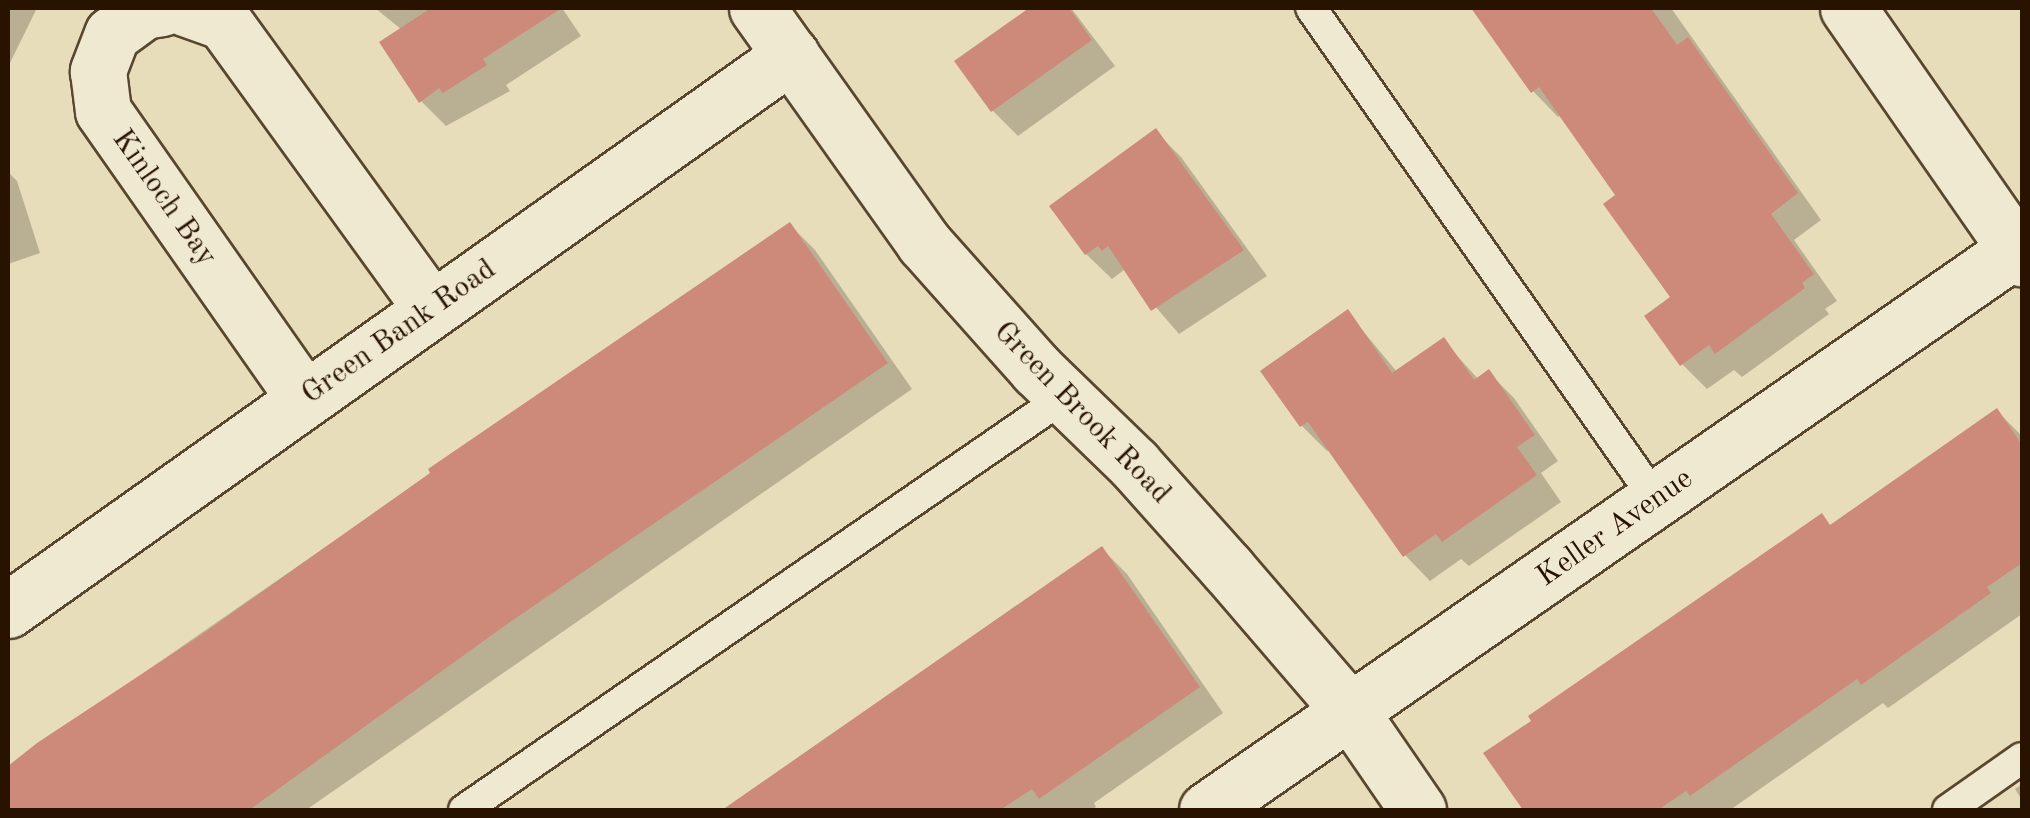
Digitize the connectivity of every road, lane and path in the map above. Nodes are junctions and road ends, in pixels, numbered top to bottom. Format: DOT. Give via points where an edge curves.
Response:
graph roads {
  1 [pos="162,8"];
  2 [pos="184,8"];
  3 [pos="758,8"];
  4 [pos="1311,8"];
  5 [pos="1848,8"];
  6 [pos="790,55"];
  7 [pos="2020,251"];
  8 [pos="432,309"];
  9 [pos="1064,397"];
  10 [pos="305,399"];
  11 [pos="1656,500"];
  12 [pos="8,610"];
  13 [pos="1350,711"];
  14 [pos="2022,758"];
  15 [pos="464,810"];
  16 [pos="1208,810"];
  17 [pos="1418,810"];
  18 [pos="1948,810"];
  1 -- 10 [label="street, Kinloch Bay" via="144,11 112,34 98,71 103,111"];
  2 -- 8 [label="street" via="224,22"];
  3 -- 6 [label="street, Green Brook Road"];
  4 -- 11 [label="lane"];
  5 -- 7 [label="street"];
  6 -- 8 [label="street, Green Bank Road"];
  6 -- 9 [label="street, Green Brook Road" via="924,243"];
  7 -- 11 [label="street, Keller Avenue"];
  8 -- 10 [label="street, Green Bank Road"];
  9 -- 13 [label="street, Green Brook Road" via="1134,464"];
  9 -- 15 [label="lane"];
  10 -- 12 [label="street, Green Bank Road"];
  11 -- 13 [label="street, Keller Avenue"];
  13 -- 16 [label="street, Keller Avenue"];
  13 -- 17 [label="street, Green Brook Road"];
  14 -- 18 [label="lane"];
}
